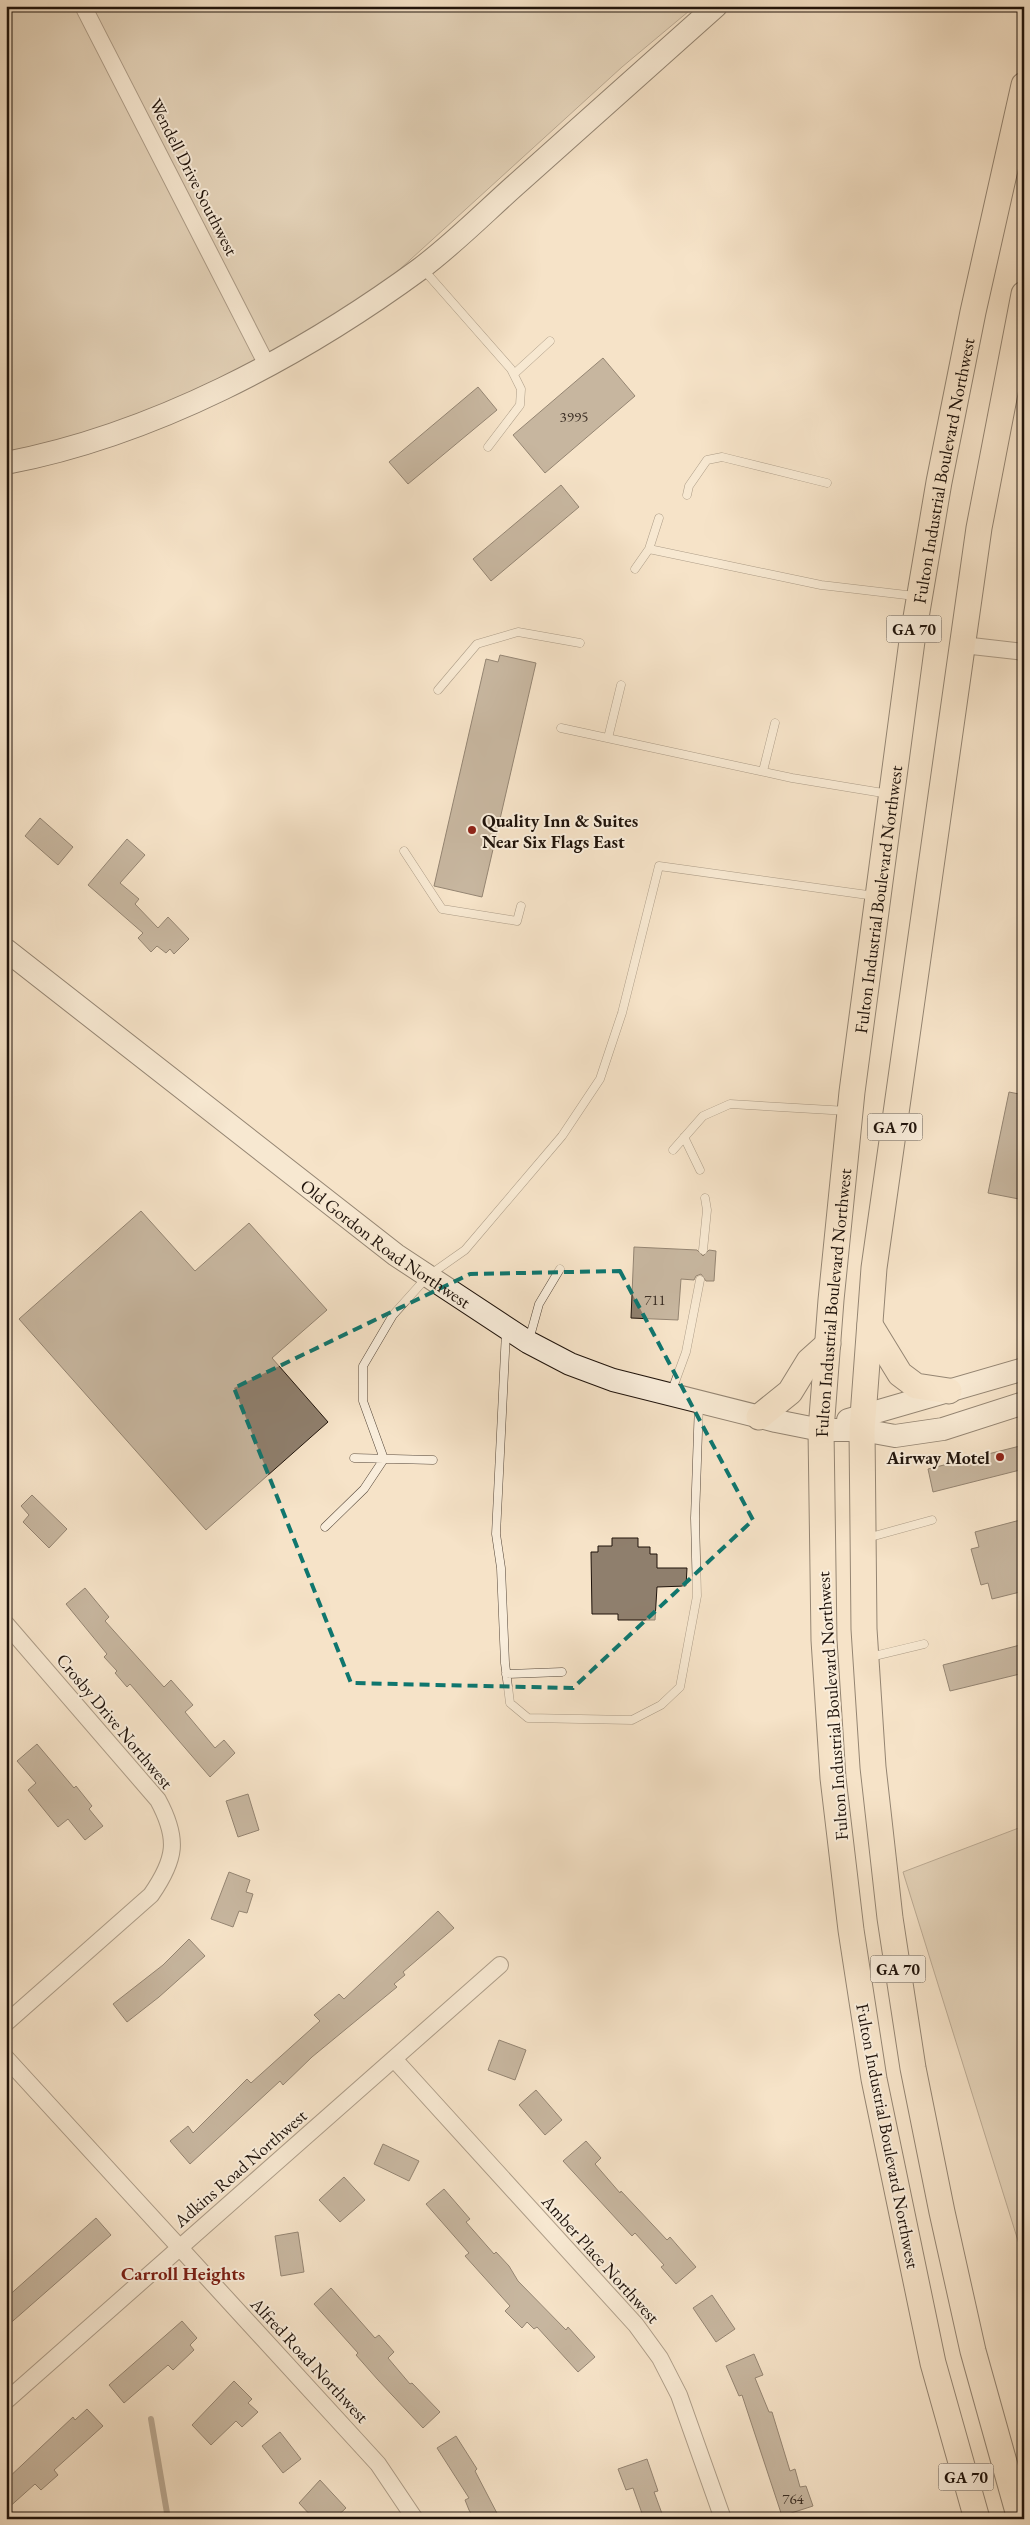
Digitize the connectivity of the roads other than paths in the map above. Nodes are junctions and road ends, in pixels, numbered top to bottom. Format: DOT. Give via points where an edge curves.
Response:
graph roads {
  1 [pos="83,6"];
  2 [pos="716,6"];
  3 [pos="1024,85"];
  4 [pos="422,268"];
  5 [pos="1024,294"];
  6 [pos="550,341"];
  7 [pos="268,367"];
  8 [pos="514,374"];
  9 [pos="488,447"];
  10 [pos="6,463"];
  11 [pos="827,483"];
  12 [pos="687,495"];
  13 [pos="659,518"];
  14 [pos="649,549"];
  15 [pos="635,569"];
  16 [pos="920,597"];
  17 [pos="580,643"];
  18 [pos="963,645"];
  19 [pos="1024,652"];
  20 [pos="621,685"];
  21 [pos="438,690"];
  22 [pos="775,723"];
  23 [pos="562,728"];
  24 [pos="608,738"];
  25 [pos="762,772"];
  26 [pos="891,794"];
  27 [pos="404,851"];
  28 [pos="877,897"];
  29 [pos="521,906"];
  30 [pos="6,950"];
  31 [pos="850,1112"];
  32 [pos="684,1137"];
  33 [pos="672,1150"];
  34 [pos="700,1170"];
  35 [pos="705,1198"];
  36 [pos="703,1250"];
  37 [pos="560,1269"];
  38 [pos="428,1276"];
  39 [pos="700,1280"];
  40 [pos="870,1325"];
  41 [pos="506,1328"];
  42 [pos="528,1342"];
  43 [pos="828,1344"];
  44 [pos="1024,1369"];
  45 [pos="949,1391"];
  46 [pos="670,1394"];
  47 [pos="699,1401"];
  48 [pos="1024,1403"];
  49 [pos="758,1417"];
  50 [pos="863,1422"];
  51 [pos="821,1430"];
  52 [pos="354,1458"];
  53 [pos="384,1459"];
  54 [pos="434,1460"];
  55 [pos="932,1520"];
  56 [pos="325,1527"];
  57 [pos="863,1539"];
  58 [pos="6,1624"];
  59 [pos="924,1644"];
  60 [pos="866,1658"];
  61 [pos="562,1672"];
  62 [pos="506,1674"];
  63 [pos="500,1965"];
  64 [pos="6,2023"];
  65 [pos="6,2058"];
  66 [pos="394,2059"];
  67 [pos="180,2248"];
  68 [pos="6,2402"];
  69 [pos="415,2519"];
  70 [pos="723,2519"];
  71 [pos="977,2519"];
  72 [pos="1020,2519"];
  1 -- 7 [label="street, Wendell Drive Southwest"];
  2 -- 4 [label="main road"];
  3 -- 16 [label="main road, Fulton Industrial Boulevard Northwest / GA 70" via="973,312"];
  4 -- 7 [label="main road" via="348,320"];
  4 -- 8 [label="lane"];
  5 -- 18 [label="main road, Fulton Industrial Boulevard Northwest / GA 70" via="979,528"];
  6 -- 8 [label="lane"];
  7 -- 10 [label="main road" via="188,405 104,437"];
  8 -- 9 [label="lane" via="521,389 520,404"];
  11 -- 12 [label="lane" via="722,457 707,460 689,486"];
  13 -- 14 [label="lane"];
  14 -- 15 [label="lane"];
  14 -- 16 [label="lane" via="821,585"];
  16 -- 26 [label="main road, Fulton Industrial Boulevard Northwest / GA 70"];
  17 -- 21 [label="lane" via="518,632 477,644"];
  18 -- 19 [label="street"];
  18 -- 40 [label="main road, Fulton Industrial Boulevard Northwest / GA 70" via="874,1268"];
  20 -- 24 [label="lane"];
  22 -- 25 [label="lane"];
  23 -- 24 [label="lane"];
  24 -- 25 [label="lane"];
  25 -- 26 [label="lane"];
  26 -- 28 [label="main road, Fulton Industrial Boulevard Northwest / GA 70"];
  27 -- 29 [label="lane" via="442,910 517,921"];
  28 -- 31 [label="main road, Fulton Industrial Boulevard Northwest / GA 70"];
  28 -- 38 [label="lane" via="658,866 622,1012 600,1078 562,1136 465,1250"];
  30 -- 38 [label="main road, Old Gordon Road Northwest" via="396,1255"];
  31 -- 32 [label="lane" via="730,1104 703,1116"];
  31 -- 43 [label="main road, Fulton Industrial Boulevard Northwest / GA 70"];
  32 -- 33 [label="lane"];
  32 -- 34 [label="lane"];
  35 -- 36 [label="lane"];
  37 -- 42 [label="lane" via="539,1304"];
  38 -- 41 [label="main road, Old Gordon Road Northwest"];
  38 -- 53 [label="lane" via="393,1315 363,1366 363,1401"];
  39 -- 46 [label="lane" via="686,1352"];
  40 -- 45 [label="main road" via="900,1374 916,1386"];
  40 -- 50 [label="main road, Fulton Industrial Boulevard Northwest / GA 70"];
  41 -- 42 [label="main road, Old Gordon Road Northwest"];
  41 -- 62 [label="lane" via="496,1534 501,1568"];
  42 -- 46 [label="main road, Old Gordon Road Northwest" via="570,1364 613,1380"];
  43 -- 49 [label="main road" via="809,1361 790,1392"];
  43 -- 51 [label="main road, Fulton Industrial Boulevard Northwest / GA 70"];
  44 -- 45 [label="main road"];
  45 -- 50 [label="main road"];
  46 -- 47 [label="main road, Old Gordon Road Northwest"];
  47 -- 49 [label="main road, Old Gordon Road Northwest"];
  47 -- 62 [label="lane" via="695,1518 697,1596 680,1686 661,1705 632,1720 528,1718 510,1703"];
  48 -- 50 [label="main road" via="942,1429 895,1436"];
  49 -- 51 [label="main road, Old Gordon Road Northwest"];
  50 -- 51 [label="main road, Old Gordon Road Northwest"];
  50 -- 57 [label="main road, Fulton Industrial Boulevard Northwest / GA 70"];
  51 -- 71 [label="main road, Fulton Industrial Boulevard Northwest / GA 70" via="824,1640 834,1778 851,1930 874,2079 933,2363"];
  52 -- 53 [label="lane"];
  53 -- 54 [label="lane"];
  53 -- 56 [label="lane" via="364,1489"];
  55 -- 57 [label="lane"];
  57 -- 60 [label="main road, Fulton Industrial Boulevard Northwest / GA 70"];
  58 -- 64 [label="street, Crosby Drive Northwest" via="158,1800 169,1821 172,1847 167,1872 151,1895"];
  59 -- 60 [label="lane"];
  60 -- 72 [label="main road, Fulton Industrial Boulevard Northwest / GA 70" via="873,1767 888,1899 913,2068 973,2351"];
  61 -- 62 [label="lane"];
  63 -- 66 [label="street, Adkins Road Northwest"];
  65 -- 67 [label="street, Alfred Road Northwest"];
  66 -- 67 [label="street, Adkins Road Northwest"];
  66 -- 70 [label="street, Amber Place Northwest" via="636,2325 660,2358 680,2394"];
  67 -- 68 [label="street, Adkins Road Northwest"];
  67 -- 69 [label="street, Alfred Road Northwest" via="378,2464"];
}
